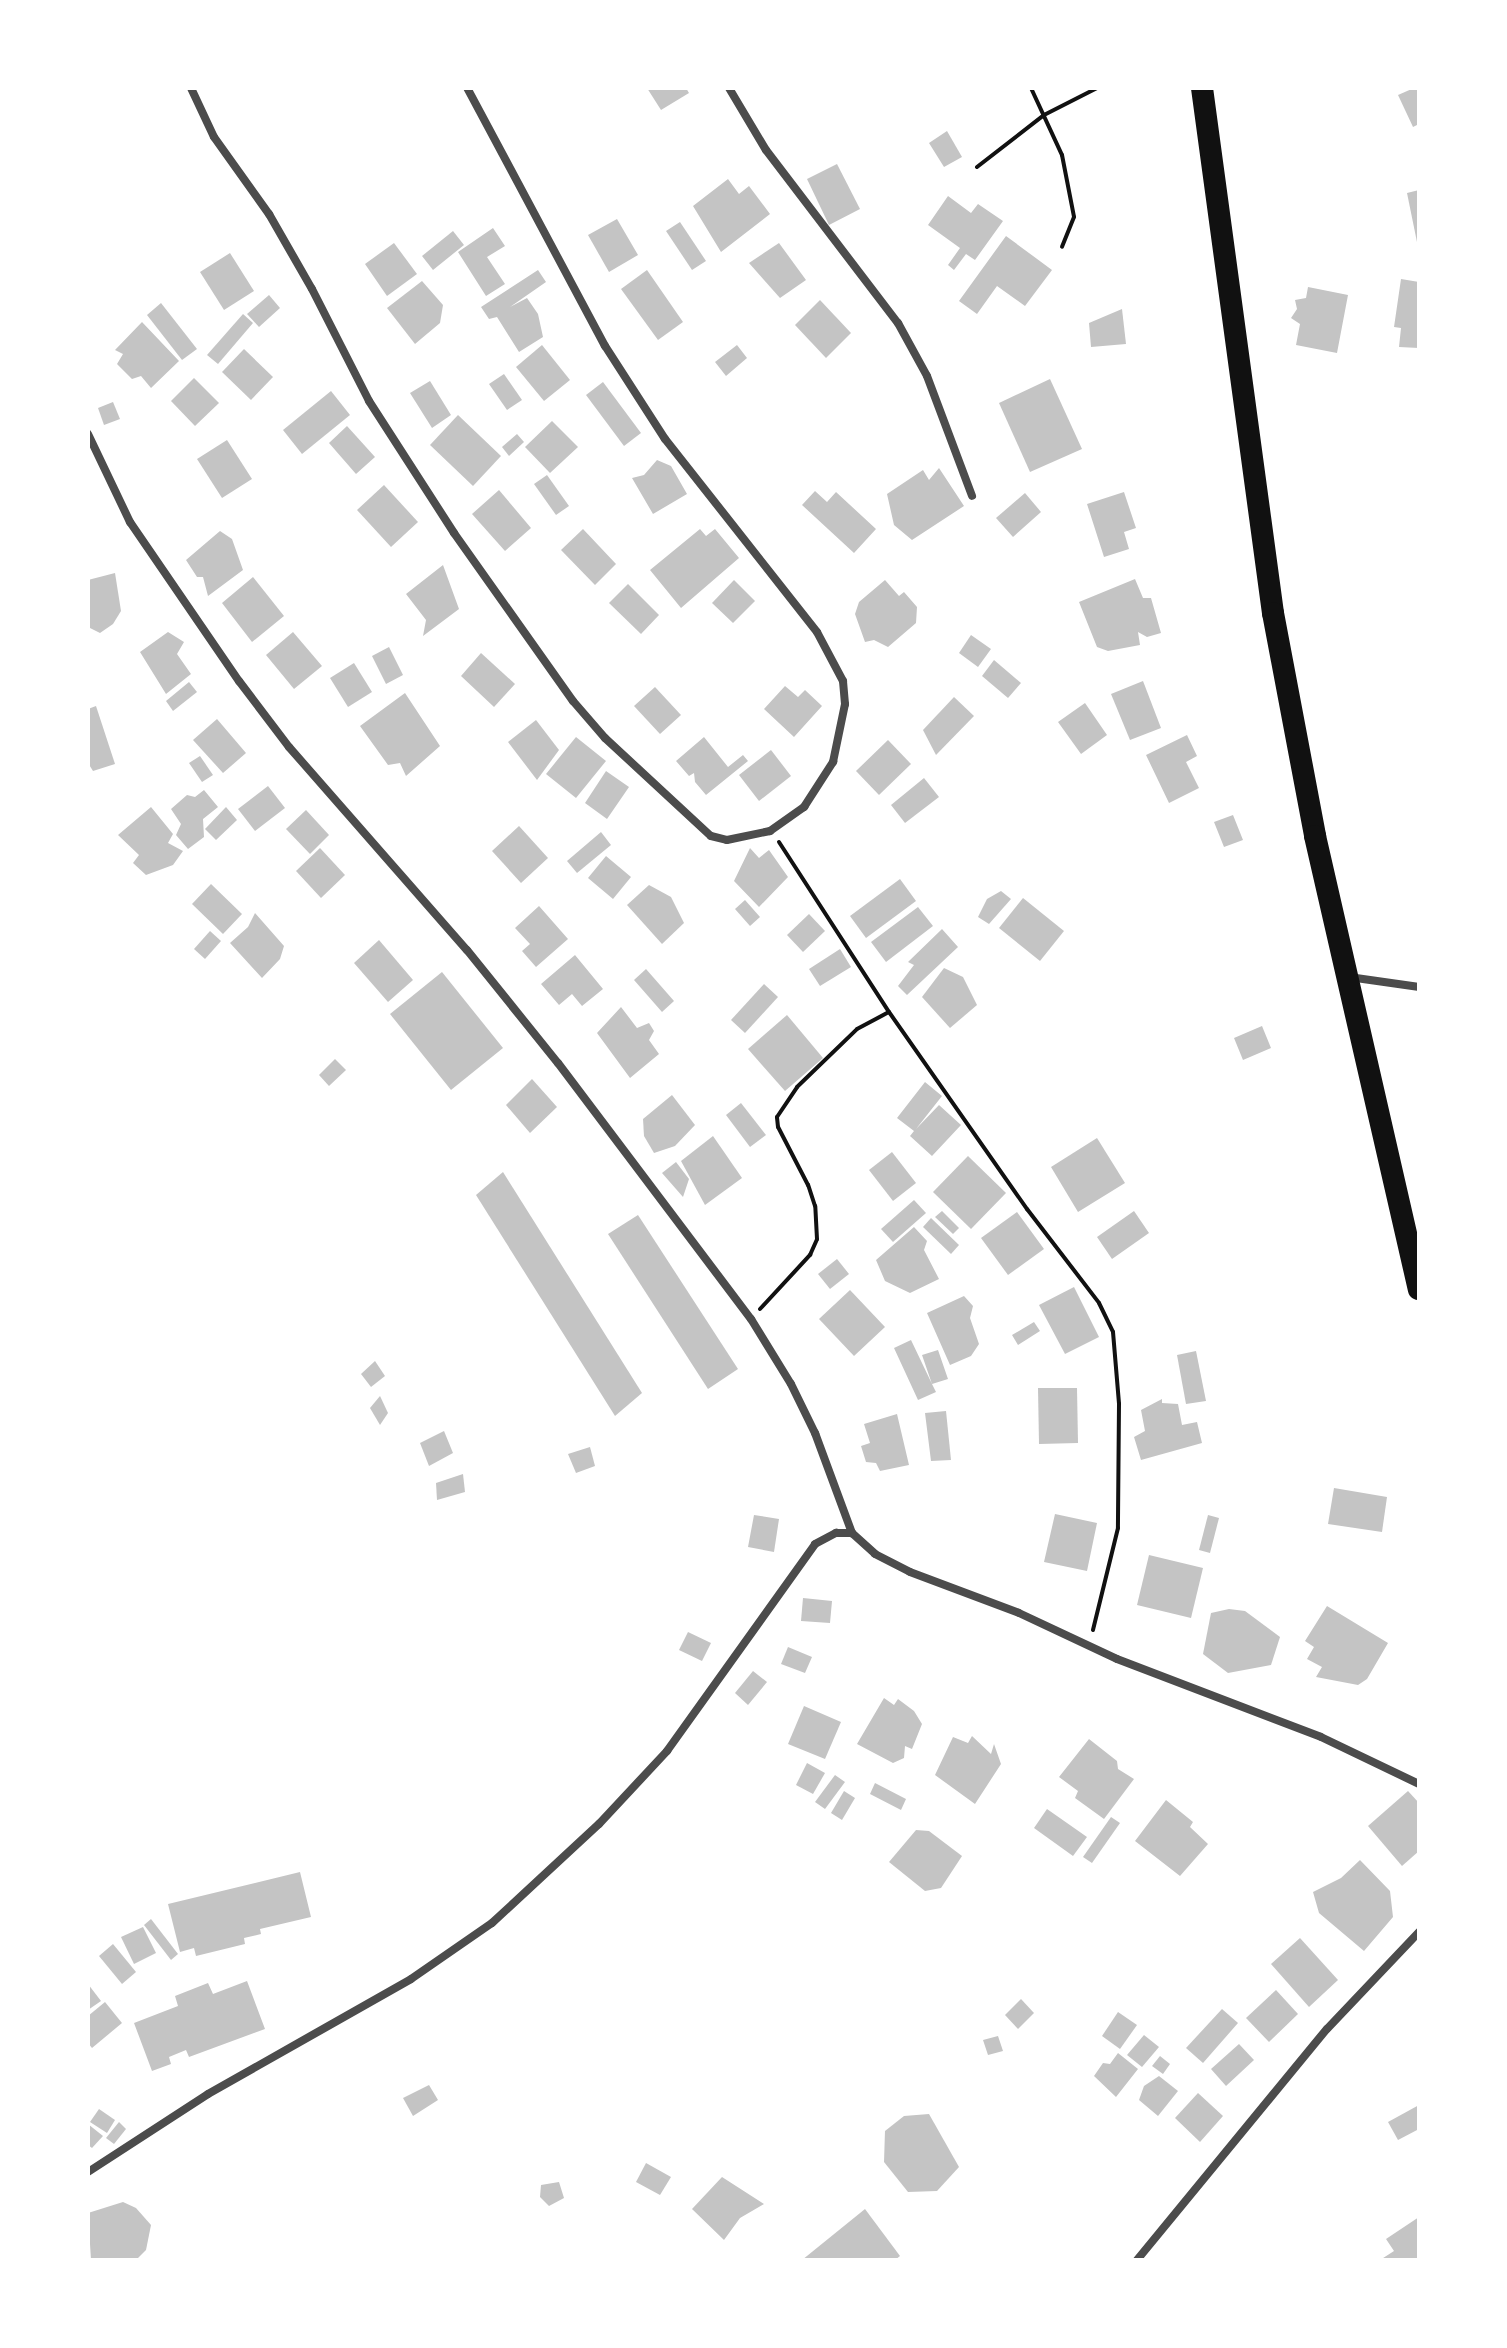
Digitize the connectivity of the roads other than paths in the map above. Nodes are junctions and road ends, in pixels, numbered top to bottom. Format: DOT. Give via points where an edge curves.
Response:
graph roads {
  1 [pos="191,88"];
  2 [pos="467,88"];
  3 [pos="729,88"];
  4 [pos="1202,88"];
  5 [pos="88,434"];
  6 [pos="972,496"];
  7 [pos="1346,976"];
  8 [pos="1419,987"];
  9 [pos="1419,1289"];
  10 [pos="852,1533"];
  11 [pos="1419,1784"];
  12 [pos="1419,1932"];
  13 [pos="88,2172"];
  14 [pos="1137,2260"];
  1 -- 2 [label="street" via="214,137 305,276 369,401 573,701 605,738 711,836 727,840 770,831 804,807 833,762 845,704 843,681 817,632 673,451 622,372"];
  3 -- 6 [label="street" via="766,150 898,323 927,376"];
  4 -- 7 [label="highway" via="1273,613"];
  5 -- 10 [label="street" via="130,522 297,758 467,950 751,1319 815,1433"];
  7 -- 8 [label="street"];
  7 -- 9 [label="highway"];
  10 -- 11 [label="street" via="893,1564 1321,1737"];
  10 -- 13 [label="street" via="836,1533 815,1544 667,1751 599,1824 492,1923 411,1979 208,2094"];
  12 -- 14 [label="street" via="1327,2029"];
}
